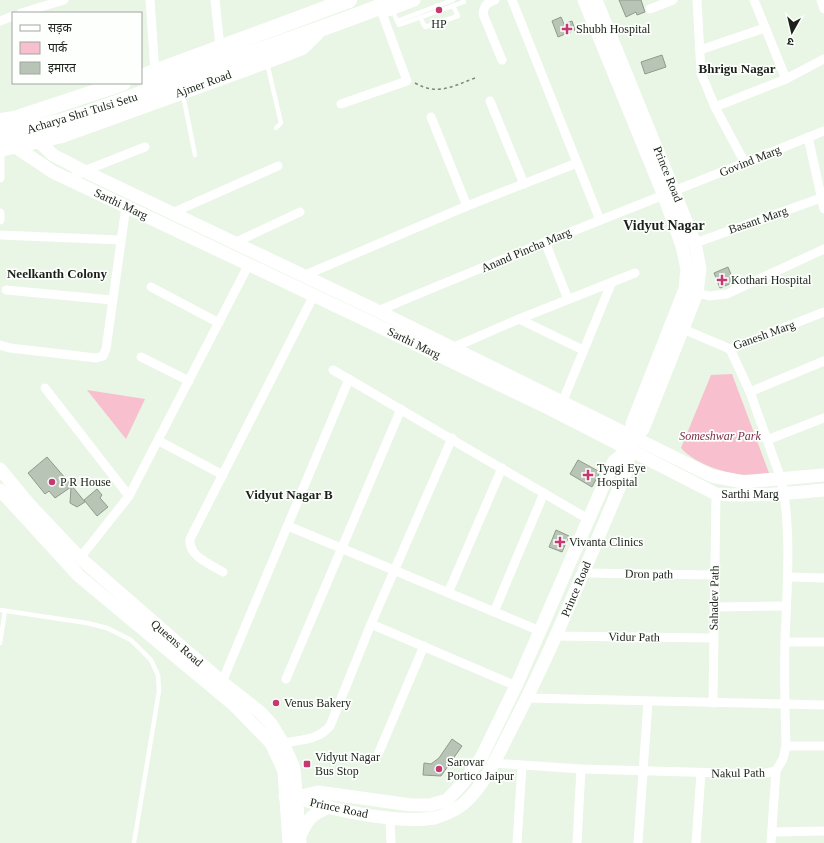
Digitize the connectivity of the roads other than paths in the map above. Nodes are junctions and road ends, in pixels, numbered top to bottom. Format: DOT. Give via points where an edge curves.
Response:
graph roads {
  1 [pos="64,0"];
  2 [pos="150,0"];
  3 [pos="215,0"];
  4 [pos="349,0"];
  5 [pos="414,0"];
  6 [pos="453,0"];
  7 [pos="463,0"];
  8 [pos="495,0"];
  9 [pos="512,0"];
  10 [pos="584,0"];
  11 [pos="596,0"];
  12 [pos="673,0"];
  13 [pos="697,0"];
  14 [pos="754,0"];
  15 [pos="821,0"];
  16 [pos="388,6"];
  17 [pos="454,6"];
  18 [pos="650,9"];
  19 [pos="824,9"];
  20 [pos="24,12"];
  21 [pos="12,16"];
  22 [pos="420,17"];
  23 [pos="0,21"];
  24 [pos="397,21"];
  25 [pos="321,28"];
  26 [pos="765,28"];
  27 [pos="220,47"];
  28 [pos="700,50"];
  29 [pos="824,59"];
  30 [pos="502,60"];
  31 [pos="266,62"];
  32 [pos="148,75"];
  33 [pos="786,79"];
  34 [pos="120,84"];
  35 [pos="183,91"];
  36 [pos="490,101"];
  37 [pos="341,104"];
  38 [pos="715,107"];
  39 [pos="430,117"];
  40 [pos="7,120"];
  41 [pos="276,128"];
  42 [pos="824,131"];
  43 [pos="0,134"];
  44 [pos="808,137"];
  45 [pos="39,141"];
  46 [pos="145,147"];
  47 [pos="5,148"];
  48 [pos="195,155"];
  49 [pos="577,163"];
  50 [pos="745,163"];
  51 [pos="278,166"];
  52 [pos="84,171"];
  53 [pos="0,178"];
  54 [pos="69,180"];
  55 [pos="524,184"];
  56 [pos="669,194"];
  57 [pos="822,198"];
  58 [pos="126,206"];
  59 [pos="467,206"];
  60 [pos="824,209"];
  61 [pos="300,212"];
  62 [pos="0,213"];
  63 [pos="172,213"];
  64 [pos="0,220"];
  65 [pos="600,220"];
  66 [pos="0,235"];
  67 [pos="120,240"];
  68 [pos="545,242"];
  69 [pos="234,243"];
  70 [pos="694,243"];
  71 [pos="824,249"];
  72 [pos="249,264"];
  73 [pos="635,273"];
  74 [pos="300,282"];
  75 [pos="611,284"];
  76 [pos="151,287"];
  77 [pos="6,290"];
  78 [pos="697,292"];
  79 [pos="314,295"];
  80 [pos="112,300"];
  81 [pos="568,300"];
  82 [pos="824,312"];
  83 [pos="375,317"];
  84 [pos="518,318"];
  85 [pos="219,322"];
  86 [pos="682,329"];
  87 [pos="0,345"];
  88 [pos="730,349"];
  89 [pos="583,350"];
  90 [pos="456,354"];
  91 [pos="141,357"];
  92 [pos="824,361"];
  93 [pos="333,370"];
  94 [pos="349,379"];
  95 [pos="189,381"];
  96 [pos="45,388"];
  97 [pos="750,392"];
  98 [pos="562,403"];
  99 [pos="401,408"];
  100 [pos="824,418"];
  101 [pos="452,438"];
  102 [pos="633,438"];
  103 [pos="767,440"];
  104 [pos="159,441"];
  105 [pos="628,450"];
  106 [pos="502,468"];
  107 [pos="0,469"];
  108 [pos="223,475"];
  109 [pos="824,475"];
  110 [pos="781,479"];
  111 [pos="0,490"];
  112 [pos="824,490"];
  113 [pos="544,493"];
  114 [pos="716,494"];
  115 [pos="784,494"];
  116 [pos="129,496"];
  117 [pos="588,519"];
  118 [pos="288,526"];
  119 [pos="341,549"];
  120 [pos="80,558"];
  121 [pos="394,570"];
  122 [pos="223,572"];
  123 [pos="583,573"];
  124 [pos="715,575"];
  125 [pos="788,577"];
  126 [pos="824,578"];
  127 [pos="448,593"];
  128 [pos="786,606"];
  129 [pos="714,607"];
  130 [pos="137,608"];
  131 [pos="3,611"];
  132 [pos="494,612"];
  133 [pos="129,619"];
  134 [pos="371,624"];
  135 [pos="540,631"];
  136 [pos="555,636"];
  137 [pos="714,638"];
  138 [pos="785,642"];
  139 [pos="824,642"];
  140 [pos="0,643"];
  141 [pos="424,646"];
  142 [pos="286,679"];
  143 [pos="222,682"];
  144 [pos="516,686"];
  145 [pos="527,698"];
  146 [pos="648,702"];
  147 [pos="713,703"];
  148 [pos="784,704"];
  149 [pos="824,705"];
  150 [pos="283,743"];
  151 [pos="786,746"];
  152 [pos="824,746"];
  153 [pos="379,752"];
  154 [pos="493,763"];
  155 [pos="522,766"];
  156 [pos="581,769"];
  157 [pos="643,771"];
  158 [pos="776,771"];
  159 [pos="701,773"];
  160 [pos="295,776"];
  161 [pos="318,792"];
  162 [pos="291,797"];
  163 [pos="330,807"];
  164 [pos="390,819"];
  165 [pos="824,831"];
  166 [pos="772,832"];
  167 [pos="300,839"];
  168 [pos="134,843"];
  169 [pos="289,843"];
  170 [pos="391,843"];
  171 [pos="517,843"];
  172 [pos="577,843"];
  173 [pos="638,843"];
  174 [pos="696,843"];
  175 [pos="771,843"];
  1 -- 20 [label="street"];
  2 -- 32 [label="street"];
  3 -- 27 [label="street"];
  4 -- 27 [label="highway"];
  5 -- 16 [label="street"];
  6 -- 24 [label="lane"];
  7 -- 17 [label="lane" via="464,2"];
  8 -- 30 [label="street" via="487,4 483,14"];
  9 -- 49 [label="street"];
  10 -- 56 [label="street, Prince Road"];
  11 -- 56 [label="street, Prince Road"];
  12 -- 18 [label="street"];
  13 -- 28 [label="street"];
  14 -- 26 [label="street"];
  15 -- 19 [label="street"];
  16 -- 24 [label="lane"];
  16 -- 25 [label="highway, Ajmer Road"];
  16 -- 37 [label="street" via="407,81"];
  17 -- 22 [label="lane"];
  17 -- 22 [label="lane" via="458,16 425,27"];
  21 -- 23 [label="street"];
  22 -- 24 [label="lane" via="399,25"];
  25 -- 31 [label="highway, Ajmer Road" via="302,47"];
  25 -- 43 [label="highway, Acharya Shri Tulsi Setu" via="76,117 34,130"];
  26 -- 28 [label="street"];
  26 -- 33 [label="street"];
  27 -- 32 [label="highway"];
  28 -- 38 [label="street" via="701,73"];
  29 -- 33 [label="street"];
  31 -- 35 [label="highway, Ajmer Road"];
  31 -- 41 [label="lane" via="281,123"];
  33 -- 38 [label="street"];
  34 -- 40 [label="highway"];
  35 -- 45 [label="highway, Ajmer Road"];
  35 -- 48 [label="lane"];
  36 -- 55 [label="street"];
  38 -- 50 [label="street"];
  39 -- 59 [label="street"];
  40 -- 45 [label="street"];
  42 -- 44 [label="street, Govind Marg"];
  43 -- 47 [label="street, Sarthi Marg"];
  44 -- 50 [label="street, Govind Marg"];
  44 -- 57 [label="street"];
  45 -- 47 [label="highway, Ajmer Road"];
  45 -- 52 [label="street" via="53,156"];
  46 -- 52 [label="street"];
  47 -- 53 [label="street"];
  47 -- 54 [label="street, Sarthi Marg"];
  49 -- 55 [label="street"];
  49 -- 65 [label="street"];
  50 -- 56 [label="street, Govind Marg"];
  51 -- 63 [label="street"];
  52 -- 54 [label="street"];
  52 -- 63 [label="street"];
  54 -- 58 [label="street, Sarthi Marg"];
  55 -- 59 [label="street"];
  56 -- 65 [label="street, Anand Pincha Marg"];
  56 -- 70 [label="street, Prince Road"];
  56 -- 102 [label="street, Prince Road" via="687,269 685,288 632,424"];
  57 -- 60 [label="street"];
  57 -- 70 [label="street, Basant Marg"];
  58 -- 67 [label="street"];
  58 -- 72 [label="street, Sarthi Marg"];
  59 -- 74 [label="street"];
  61 -- 69 [label="street"];
  62 -- 64 [label="street"];
  63 -- 69 [label="street"];
  65 -- 68 [label="street, Anand Pincha Marg"];
  66 -- 67 [label="street"];
  67 -- 80 [label="street"];
  68 -- 81 [label="street"];
  68 -- 83 [label="street, Anand Pincha Marg"];
  69 -- 74 [label="street"];
  70 -- 78 [label="street, Prince Road" via="700,270"];
  71 -- 78 [label="street" via="727,294 709,296"];
  72 -- 74 [label="street, Sarthi Marg"];
  72 -- 85 [label="street"];
  73 -- 75 [label="street"];
  74 -- 79 [label="street, Sarthi Marg"];
  74 -- 83 [label="street"];
  75 -- 81 [label="street"];
  75 -- 89 [label="street"];
  76 -- 85 [label="street"];
  77 -- 80 [label="street"];
  78 -- 86 [label="street, Prince Road"];
  79 -- 83 [label="street, Sarthi Marg"];
  79 -- 108 [label="street"];
  80 -- 87 [label="street" via="103,356 96,358"];
  81 -- 84 [label="street"];
  82 -- 88 [label="street, Ganesh Marg"];
  83 -- 90 [label="street"];
  84 -- 89 [label="street"];
  84 -- 90 [label="street"];
  85 -- 95 [label="street"];
  86 -- 88 [label="street, Ganesh Marg"];
  86 -- 102 [label="street, Prince Road" via="643,428"];
  88 -- 97 [label="street, Nakul Path"];
  89 -- 98 [label="street"];
  90 -- 98 [label="street"];
  90 -- 105 [label="street, Sarthi Marg"];
  91 -- 95 [label="street"];
  92 -- 97 [label="street"];
  93 -- 94 [label="street"];
  94 -- 99 [label="street"];
  94 -- 118 [label="street"];
  95 -- 104 [label="street"];
  96 -- 116 [label="street"];
  97 -- 103 [label="street, Nakul Path"];
  98 -- 102 [label="street"];
  99 -- 101 [label="street"];
  99 -- 119 [label="street"];
  100 -- 103 [label="street"];
  101 -- 106 [label="street"];
  101 -- 121 [label="street"];
  102 -- 105 [label="street, Prince Road"];
  102 -- 110 [label="street" via="712,476 743,482"];
  103 -- 110 [label="street, Nakul Path"];
  104 -- 108 [label="street"];
  104 -- 116 [label="street"];
  105 -- 114 [label="street, Sarthi Marg"];
  105 -- 117 [label="street, Prince Road" via="614,461"];
  105 -- 123 [label="street, Prince Road" via="628,468"];
  106 -- 113 [label="street"];
  106 -- 127 [label="street"];
  107 -- 120 [label="street, Queens Road"];
  108 -- 122 [label="street" via="190,539 189,546 192,552"];
  109 -- 110 [label="street"];
  110 -- 115 [label="street, Nakul Path"];
  111 -- 133 [label="street, Queens Road" via="79,576"];
  112 -- 115 [label="street, Sarthi Marg"];
  113 -- 117 [label="street"];
  113 -- 132 [label="street"];
  114 -- 115 [label="street, Sarthi Marg"];
  114 -- 124 [label="street, Sahadev Path"];
  115 -- 125 [label="street, Nakul Path"];
  116 -- 120 [label="street"];
  117 -- 135 [label="street, Prince Road"];
  118 -- 119 [label="street"];
  118 -- 143 [label="street"];
  119 -- 121 [label="street"];
  119 -- 142 [label="street"];
  120 -- 130 [label="street, Queens Road"];
  121 -- 127 [label="street"];
  121 -- 134 [label="street"];
  123 -- 124 [label="street, Dron path"];
  123 -- 136 [label="street, Prince Road"];
  124 -- 129 [label="street, Sahadev Path"];
  125 -- 126 [label="street"];
  125 -- 128 [label="street, Nakul Path"];
  127 -- 132 [label="street"];
  128 -- 129 [label="street"];
  128 -- 138 [label="street, Nakul Path"];
  129 -- 137 [label="street, Sahadev Path"];
  130 -- 133 [label="street"];
  130 -- 143 [label="street, Queens Road"];
  131 -- 140 [label="lane"];
  131 -- 168 [label="lane" via="107,628 131,640 150,660 158,675 159,691"];
  132 -- 135 [label="street"];
  133 -- 162 [label="street, Queens Road" via="234,705 271,743 284,771"];
  134 -- 141 [label="street"];
  134 -- 150 [label="street" via="330,726 324,734 315,738"];
  135 -- 144 [label="street, Prince Road"];
  136 -- 137 [label="street, Vidur Path"];
  136 -- 145 [label="street, Prince Road"];
  137 -- 147 [label="street, Sahadev Path"];
  138 -- 139 [label="street"];
  138 -- 148 [label="street, Nakul Path"];
  141 -- 144 [label="street"];
  141 -- 153 [label="street"];
  143 -- 150 [label="street, Queens Road" via="260,712"];
  144 -- 161 [label="street, Prince Road" via="481,758 463,783 446,800 430,805 411,805"];
  145 -- 146 [label="street"];
  145 -- 154 [label="street, Prince Road"];
  146 -- 147 [label="street"];
  146 -- 157 [label="street"];
  147 -- 148 [label="street"];
  148 -- 149 [label="street"];
  148 -- 151 [label="street, Nakul Path"];
  150 -- 160 [label="street, Queens Road"];
  151 -- 152 [label="street"];
  151 -- 158 [label="street, Nakul Path" via="783,759"];
  154 -- 155 [label="street, Nakul Path"];
  154 -- 164 [label="street, Prince Road" via="475,790 457,808 434,818"];
  155 -- 156 [label="street, Nakul Path"];
  155 -- 171 [label="street"];
  156 -- 157 [label="street, Nakul Path"];
  156 -- 172 [label="street"];
  157 -- 159 [label="street, Nakul Path"];
  157 -- 173 [label="street"];
  158 -- 159 [label="street, Nakul Path" via="760,774"];
  158 -- 166 [label="street"];
  159 -- 174 [label="street"];
  160 -- 161 [label="street"];
  160 -- 162 [label="street, Queens Road"];
  161 -- 162 [label="street, Prince Road"];
  162 -- 163 [label="street, Prince Road"];
  162 -- 167 [label="street, Queens Road"];
  162 -- 169 [label="street, Queens Road"];
  163 -- 164 [label="street, Prince Road"];
  163 -- 167 [label="street" via="308,819"];
  164 -- 170 [label="street"];
  165 -- 166 [label="street"];
  166 -- 175 [label="street"];
}
